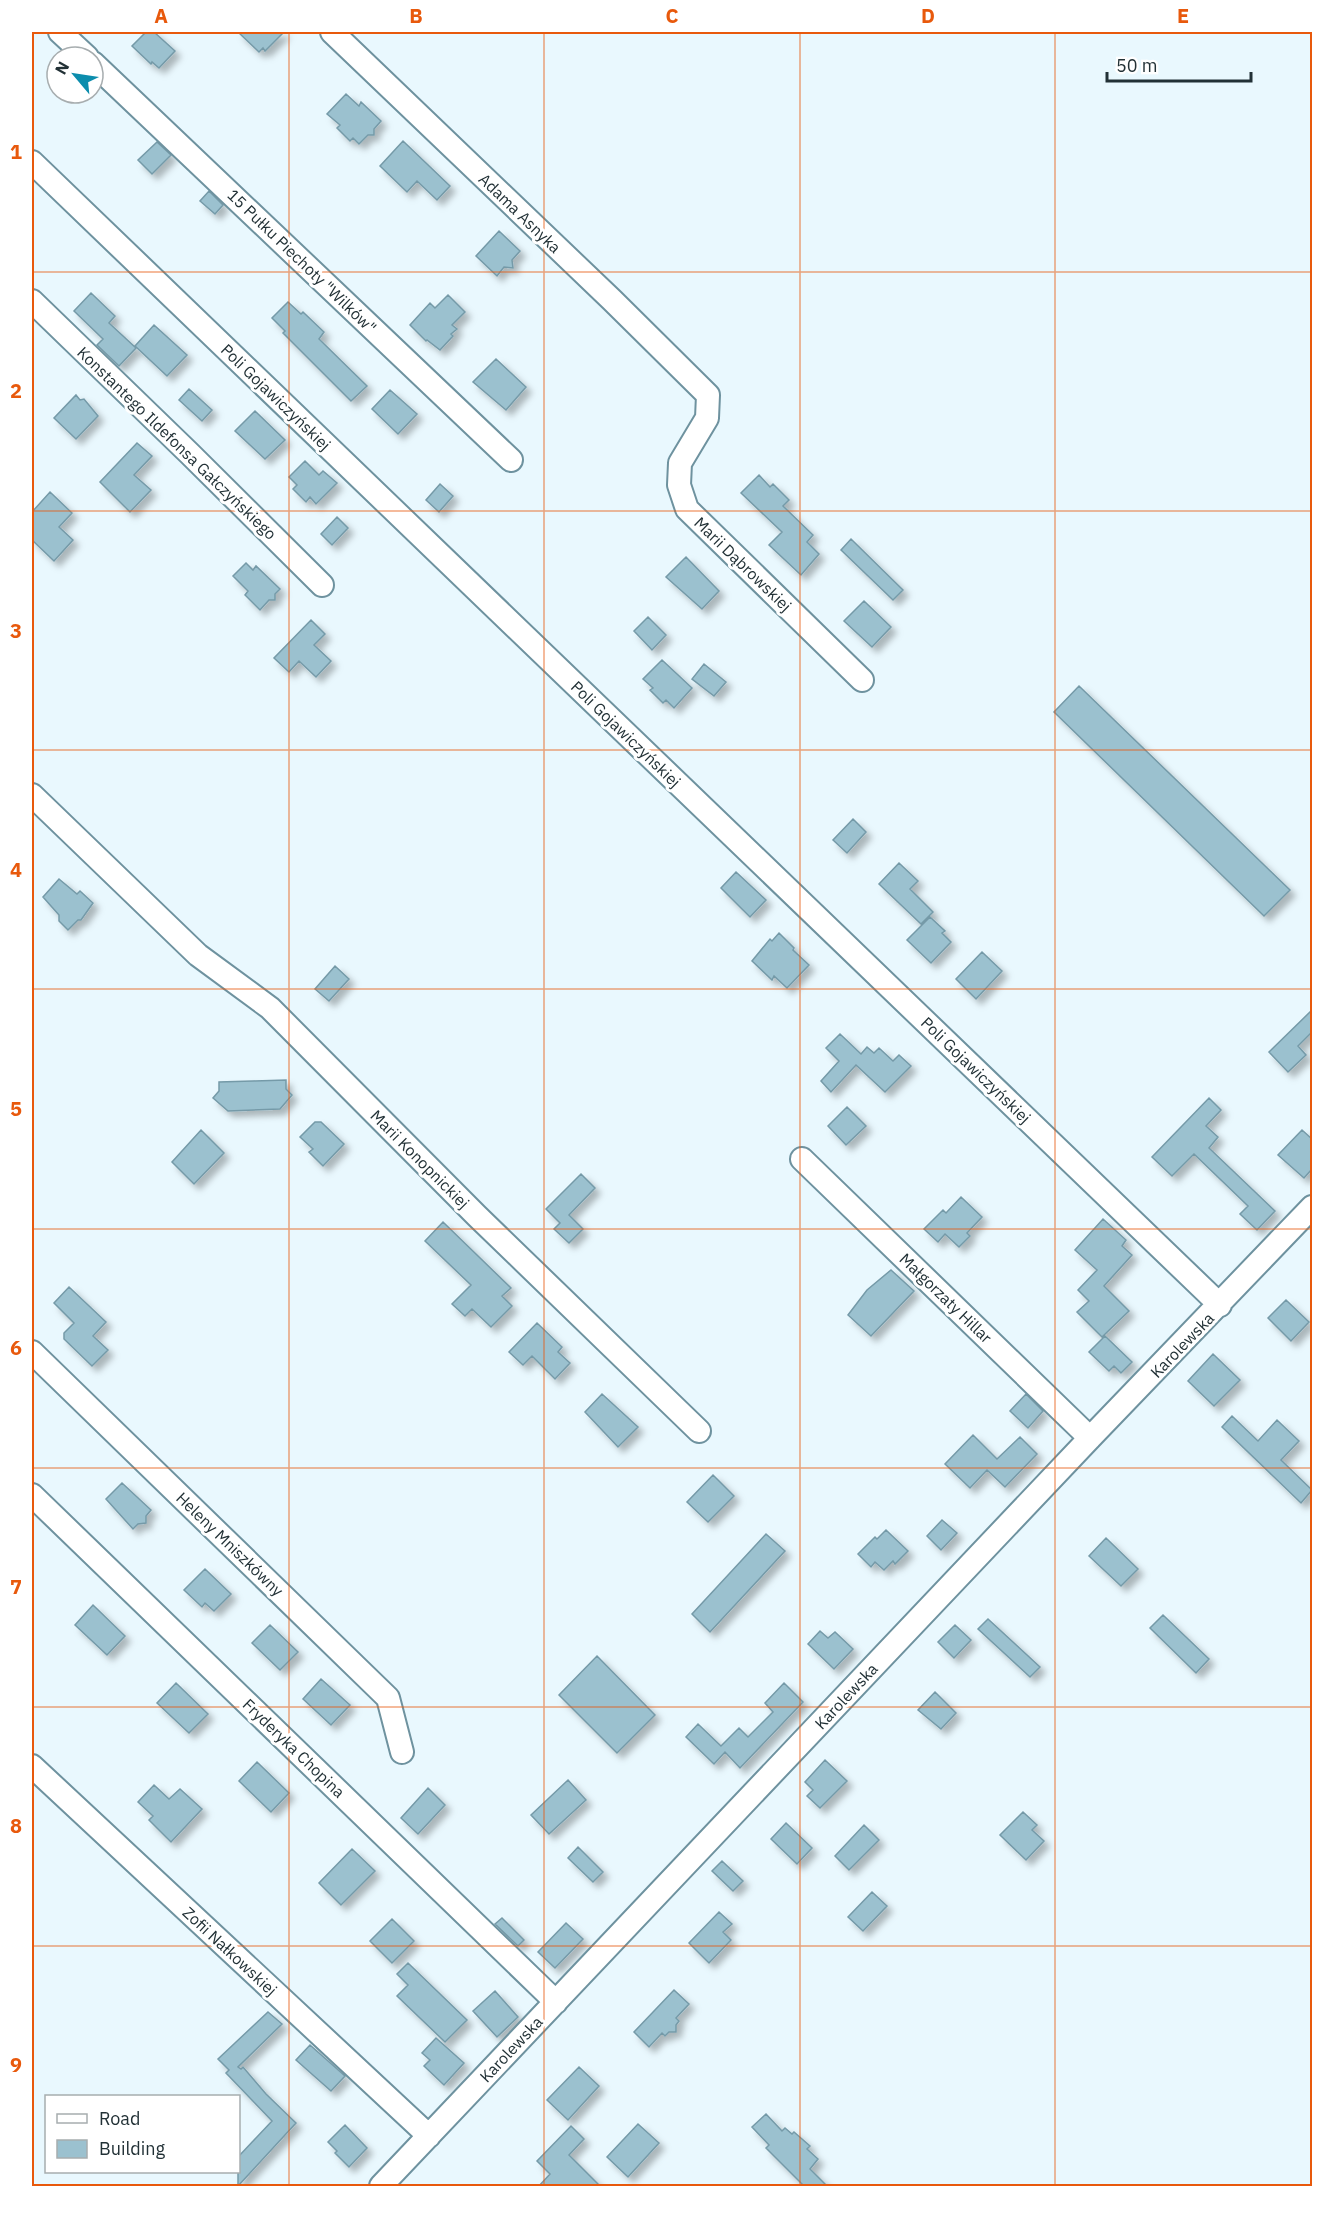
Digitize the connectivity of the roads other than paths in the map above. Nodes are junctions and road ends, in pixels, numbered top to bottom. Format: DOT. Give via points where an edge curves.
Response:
graph roads {
  1 [pos="60,32"];
  2 [pos="332,32"];
  3 [pos="74,45"];
  4 [pos="105,74"];
  5 [pos="32,162"];
  6 [pos="32,301"];
  7 [pos="708,395"];
  8 [pos="511,460"];
  9 [pos="322,585"];
  10 [pos="862,680"];
  11 [pos="32,795"];
  12 [pos="802,1159"];
  13 [pos="1312,1207"];
  14 [pos="1220,1305"];
  15 [pos="32,1352"];
  16 [pos="699,1431"];
  17 [pos="1090,1437"];
  18 [pos="32,1495"];
  19 [pos="402,1752"];
  20 [pos="32,1766"];
  21 [pos="556,2002"];
  22 [pos="429,2136"];
  23 [pos="381,2187"];
  1 -- 3 [label="street"];
  2 -- 7 [label="street, Adama Asnyka"];
  4 -- 8 [label="street, 15 Pułku Piechoty \"Wilków\""];
  5 -- 14 [label="street, Poli Gojawiczyńskiej"];
  6 -- 9 [label="street, Konstantego Ildefonsa Gałczyńskiego"];
  7 -- 10 [label="street, Marii Dąbrowskiej" via="707,418 680,463 679,485 687,509"];
  11 -- 16 [label="street, Marii Konopnickiej" via="198,955 270,1008 468,1208"];
  12 -- 17 [label="street, Małgorzaty Hillar"];
  13 -- 14 [label="street, Karolewska"];
  14 -- 17 [label="street, Karolewska"];
  15 -- 19 [label="street, Heleny Mniszkówny" via="388,1698"];
  17 -- 21 [label="street, Karolewska"];
  18 -- 21 [label="street, Fryderyka Chopina"];
  20 -- 22 [label="street, Zofii Nałkowskiej"];
  21 -- 22 [label="street, Karolewska"];
  22 -- 23 [label="street, Karolewska"];
}
